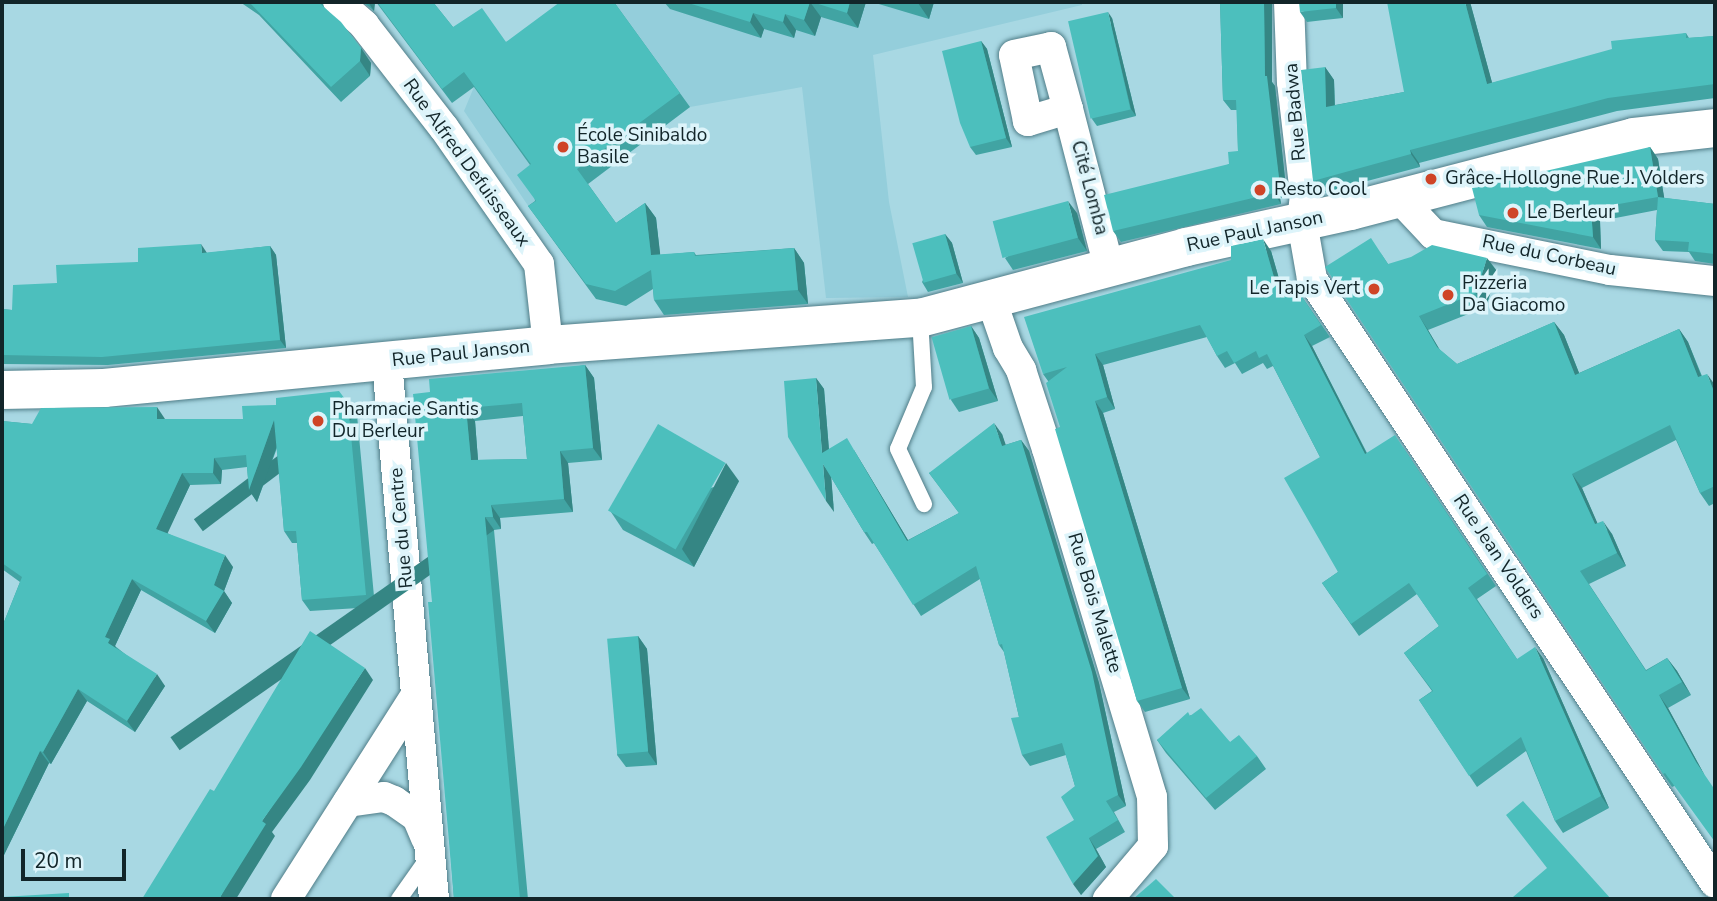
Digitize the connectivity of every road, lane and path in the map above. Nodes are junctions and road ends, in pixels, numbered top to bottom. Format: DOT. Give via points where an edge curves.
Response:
graph roads {
  1 [pos="338,2"];
  2 [pos="1289,2"];
  3 [pos="1068,109"];
  4 [pos="1715,128"];
  5 [pos="1399,198"];
  6 [pos="1302,222"];
  7 [pos="1109,267"];
  8 [pos="1715,281"];
  9 [pos="991,299"];
  10 [pos="920,318"];
  11 [pos="548,345"];
  12 [pos="387,362"];
  13 [pos="2,390"];
  14 [pos="924,504"];
  15 [pos="416,695"];
  16 [pos="348,802"];
  17 [pos="429,850"];
  18 [pos="1715,883"];
  19 [pos="286,899"];
  20 [pos="399,899"];
  21 [pos="434,899"];
  22 [pos="1108,899"];
  1 -- 11 [label="street, Rue Alfred Defuisseaux" via="364,25 444,128 539,264"];
  2 -- 6 [label="street, Rue Badwa" via="1304,194"];
  3 -- 7 [label="street, Cité Lomba"];
  4 -- 5 [label="street, Rue Paul Janson" via="1634,137"];
  5 -- 6 [label="street, Rue Paul Janson"];
  5 -- 8 [label="street, Rue du Corbeau" via="1433,234 1609,270"];
  6 -- 7 [label="street, Rue Paul Janson"];
  6 -- 18 [label="street, Rue Jean Volders" via="1312,279"];
  7 -- 9 [label="street, Rue Paul Janson"];
  9 -- 10 [label="street, Rue Paul Janson"];
  9 -- 22 [label="street, Rue Bois Malette" via="1051,461 1152,797 1153,846"];
  10 -- 11 [label="street, Rue Paul Janson"];
  10 -- 14 [label="lane" via="924,387 898,449"];
  11 -- 12 [label="street, Rue Paul Janson"];
  12 -- 13 [label="street, Rue Paul Janson" via="104,388"];
  12 -- 15 [label="street, Rue du Centre"];
  15 -- 16 [label="street"];
  15 -- 17 [label="street, Rue du Centre"];
  16 -- 17 [label="street, Rue du Centre" via="384,797 406,806 417,817"];
  16 -- 19 [label="street"];
  17 -- 20 [label="lane"];
  17 -- 21 [label="street, Rue du Centre"];
}
